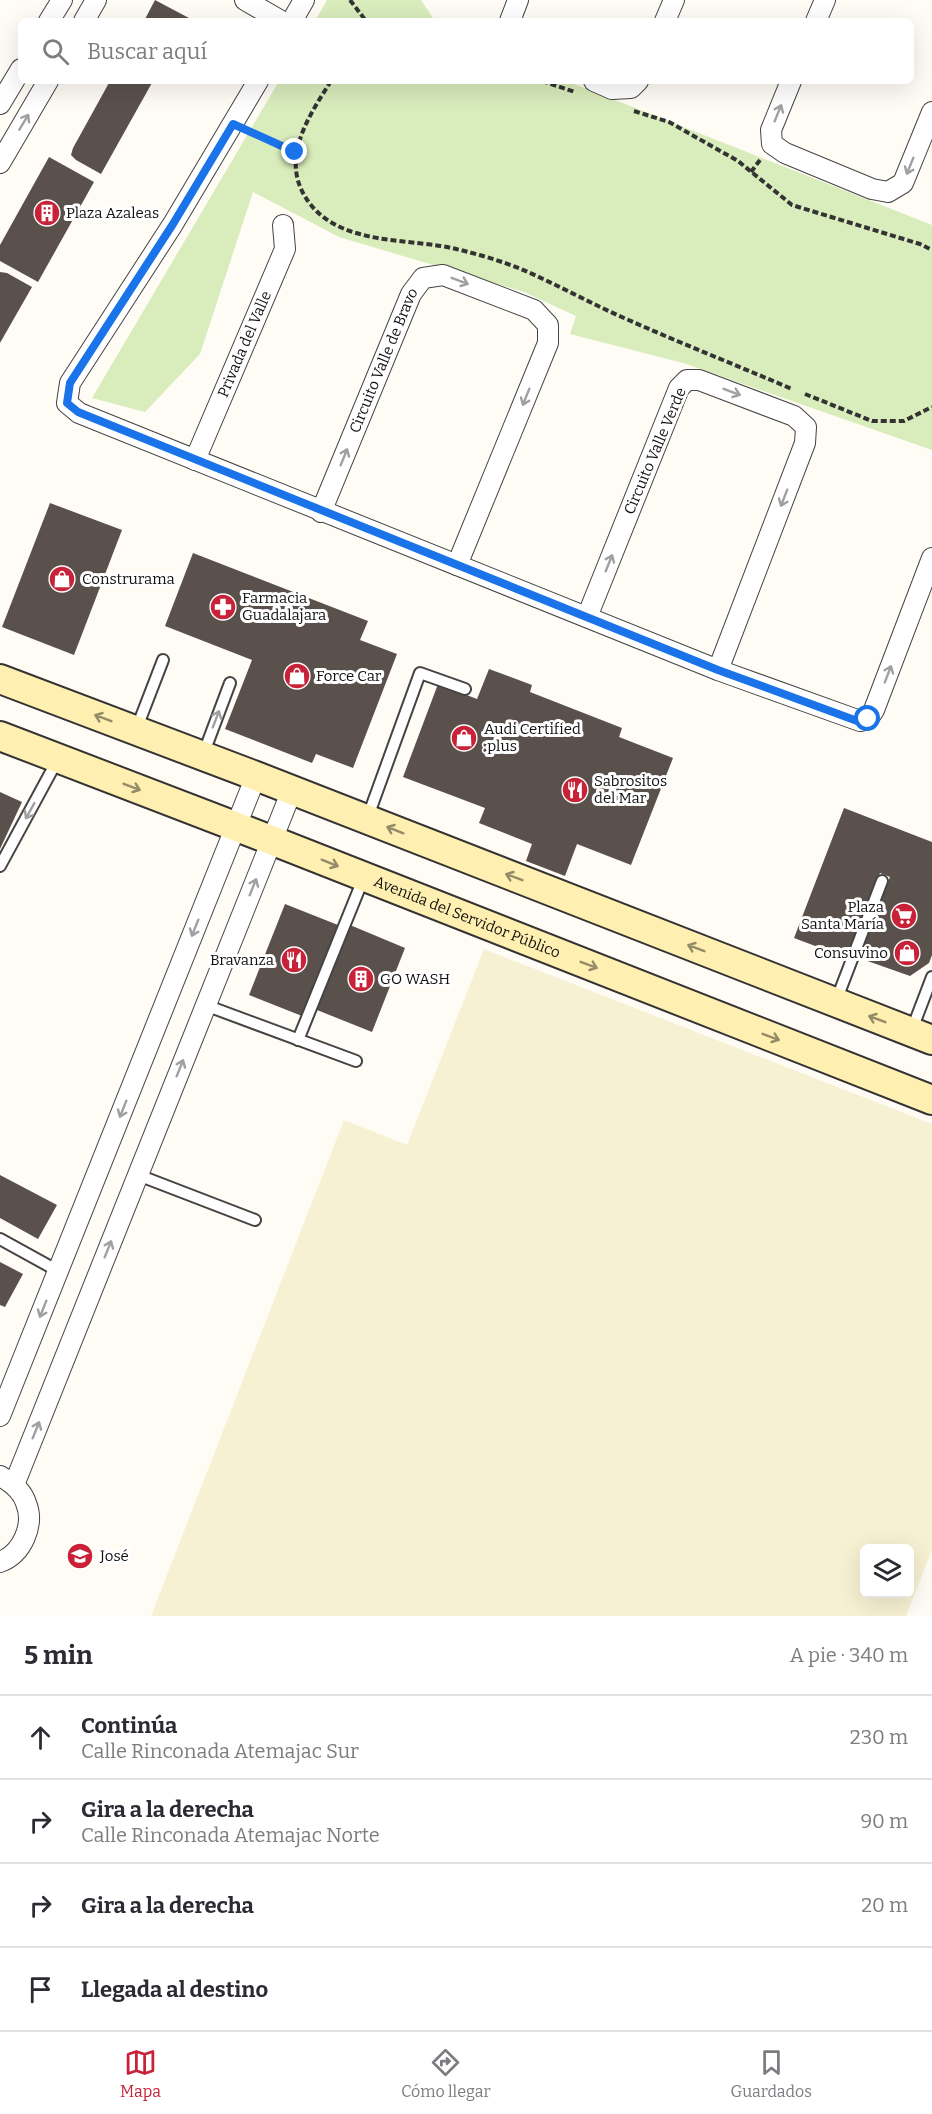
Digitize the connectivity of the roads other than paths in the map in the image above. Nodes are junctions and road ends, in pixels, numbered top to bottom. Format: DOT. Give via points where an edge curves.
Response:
graph roads {
  1 [pos="62,0"];
  2 [pos="96,0"];
  3 [pos="245,0"];
  4 [pos="304,0"];
  5 [pos="518,0"];
  6 [pos="674,0"];
  7 [pos="825,0"];
  8 [pos="52,18"];
  9 [pos="86,18"];
  10 [pos="276,18"];
  11 [pos="294,18"];
  12 [pos="511,18"];
  13 [pos="666,18"];
  14 [pos="817,18"];
  15 [pos="18,74"];
  16 [pos="46,84"];
  17 [pos="256,84"];
  18 [pos="635,84"];
  19 [pos="790,84"];
  20 [pos="589,88"];
  21 [pos="0,104"];
  22 [pos="932,112"];
  23 [pos="0,163"];
  24 [pos="283,225"];
  25 [pos="195,460"];
  26 [pos="321,512"];
  27 [pos="932,558"];
  28 [pos="457,565"];
  29 [pos="587,617"];
  30 [pos="163,660"];
  31 [pos="718,670"];
  32 [pos="0,679"];
  33 [pos="230,683"];
  34 [pos="465,689"];
  35 [pos="136,730"];
  36 [pos="0,736"];
  37 [pos="203,755"];
  38 [pos="58,759"];
  39 [pos="256,776"];
  40 [pos="292,790"];
  41 [pos="367,819"];
  42 [pos="236,827"];
  43 [pos="271,840"];
  44 [pos="0,866"];
  45 [pos="364,877"];
  46 [pos="882,881"];
  47 [pos="932,977"];
  48 [pos="835,1003"];
  49 [pos="206,1005"];
  50 [pos="922,1036"];
  51 [pos="298,1040"];
  52 [pos="356,1061"];
  53 [pos="932,1100"];
  54 [pos="138,1175"];
  55 [pos="255,1220"];
  56 [pos="0,1239"];
  57 [pos="58,1271"];
  58 [pos="0,1416"];
  59 [pos="7,1480"];
  60 [pos="0,1562"];
  1 -- 8 [label="street"];
  2 -- 9 [label="street"];
  3 -- 10 [label="street"];
  4 -- 11 [label="street"];
  5 -- 12 [label="street"];
  6 -- 13 [label="street"];
  7 -- 14 [label="street"];
  15 -- 21 [label="street"];
  23 -- 16 [label="street, one-way"];
  17 -- 25 [label="street" via="173,224 70,383 67,403 78,412"];
  18 -- 20 [label="street" via="631,88"];
  22 -- 19 [label="street, one-way" via="903,183 888,192 872,189 772,144 771,130"];
  24 -- 25 [label="street, Privada del Valle" via="285,249"];
  25 -- 26 [label="street"];
  26 -- 28 [label="street"];
  26 -- 28 [label="street, Circuito Valle de Bravo, one-way" via="411,294 423,278 443,275 534,310 548,325 548,343"];
  31 -- 27 [label="street, one-way" via="860,722 868,719"];
  28 -- 29 [label="street"];
  29 -- 31 [label="street"];
  29 -- 31 [label="street, Circuito Valle Verde, one-way" via="679,388 687,380 699,380 794,416 806,427 805,443"];
  30 -- 35 [label="lane"];
  35 -- 32 [label="street, one-way"];
  37 -- 33 [label="lane, one-way"];
  34 -- 41 [label="lane" via="420,673"];
  35 -- 37 [label="street"];
  36 -- 38 [label="street, Avenida del Servidor Público"];
  37 -- 39 [label="street"];
  38 -- 42 [label="street, Avenida del Servidor Público, one-way"];
  38 -- 44 [label="lane, one-way"];
  39 -- 40 [label="street"];
  39 -- 42 [label="street"];
  40 -- 41 [label="street"];
  40 -- 43 [label="street"];
  48 -- 41 [label="street, one-way"];
  42 -- 43 [label="street, Avenida del Servidor Público"];
  42 -- 57 [label="street, one-way"];
  43 -- 45 [label="street, Avenida del Servidor Público, one-way"];
  49 -- 43 [label="street, one-way"];
  45 -- 51 [label="lane"];
  45 -- 53 [label="street, Avenida del Servidor Público, one-way"];
  46 -- 48 [label="lane"];
  47 -- 50 [label="lane"];
  50 -- 48 [label="street, one-way"];
  49 -- 51 [label="lane"];
  54 -- 49 [label="street, one-way"];
  51 -- 52 [label="lane"];
  54 -- 55 [label="lane"];
  59 -- 54 [label="street, one-way"];
  56 -- 57 [label="lane"];
  57 -- 58 [label="street, one-way"];
  59 -- 60 [label="street" via="26,1502 29,1524 22,1544"];
}
